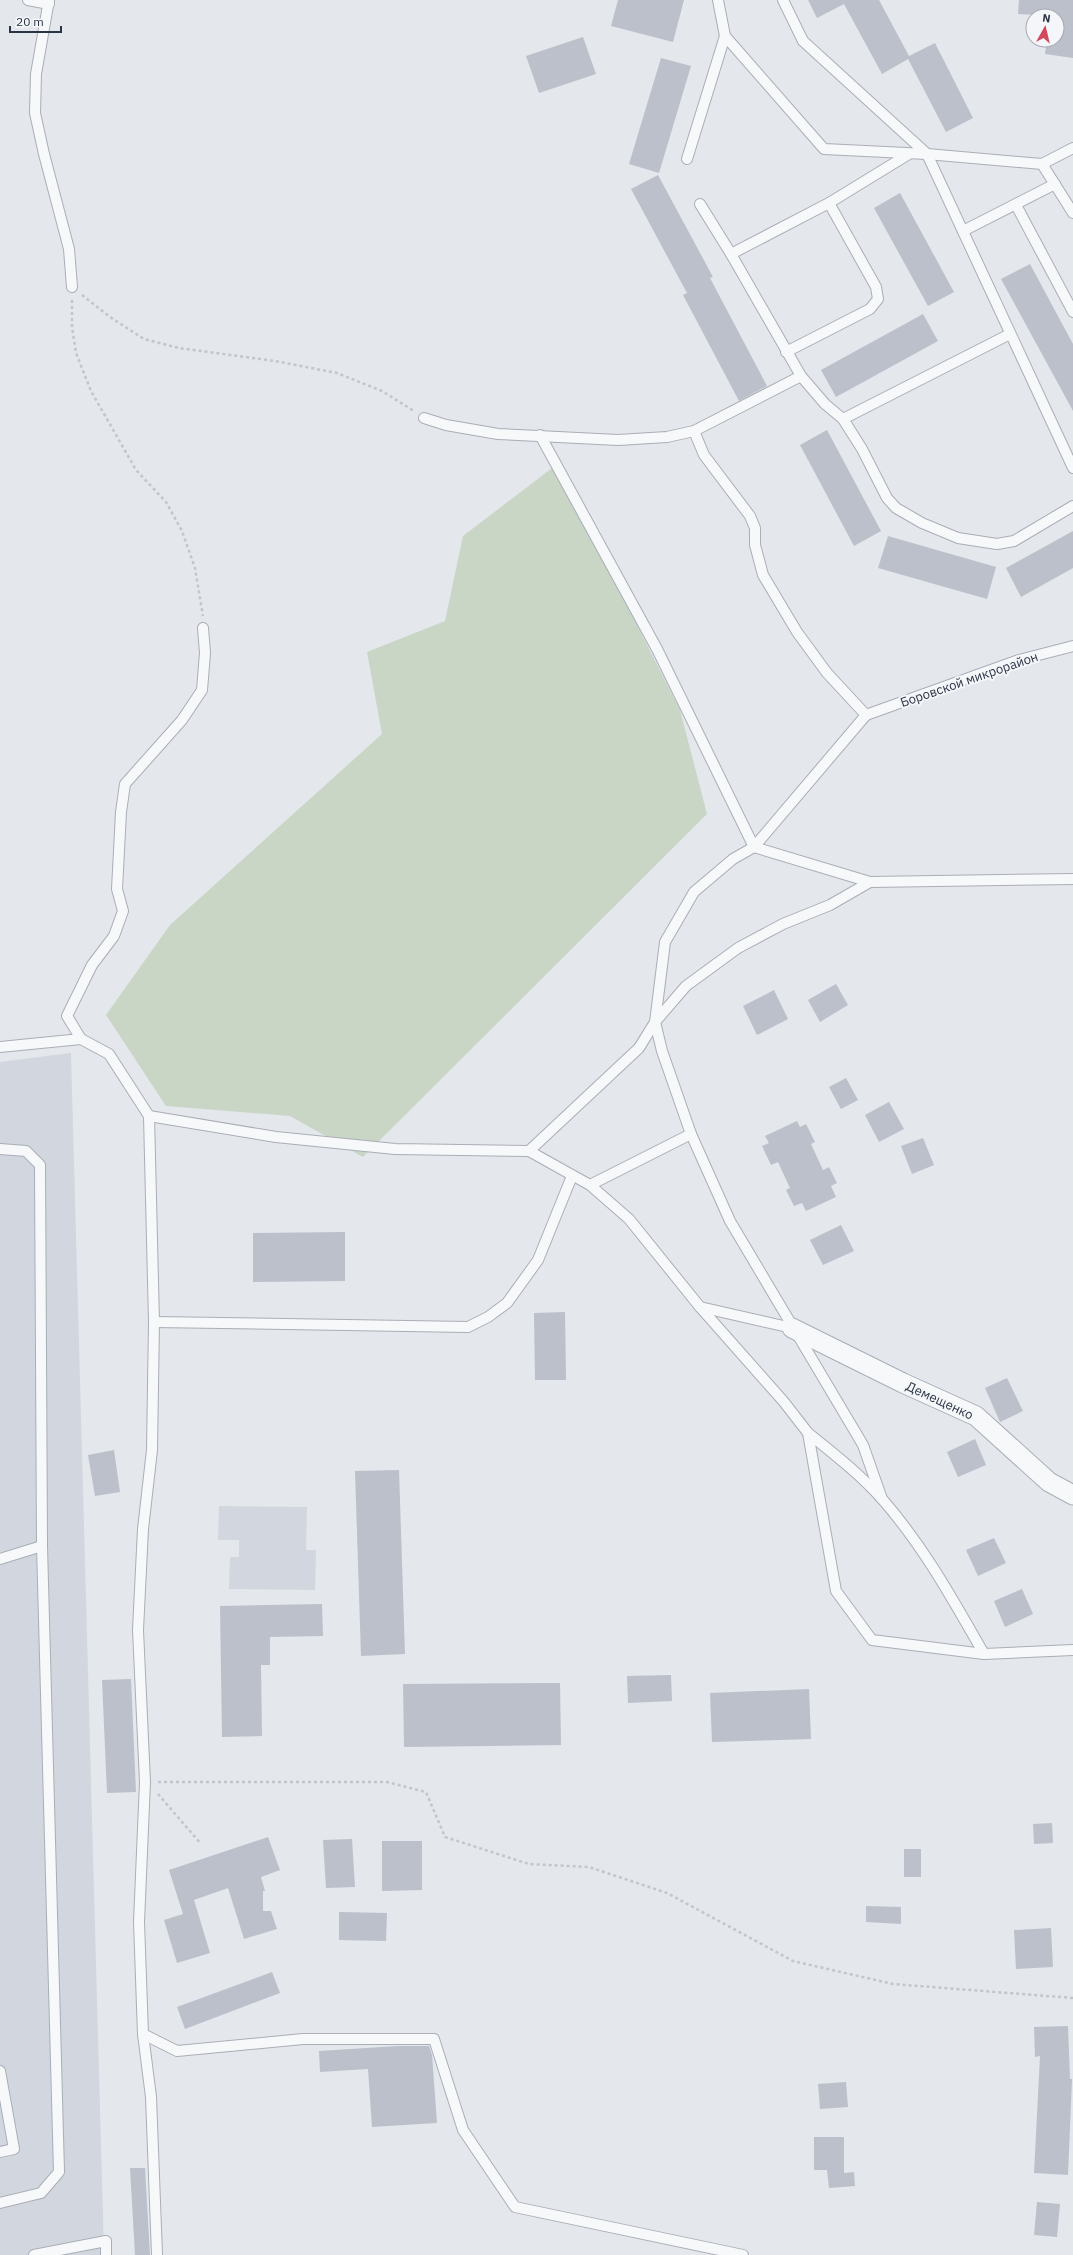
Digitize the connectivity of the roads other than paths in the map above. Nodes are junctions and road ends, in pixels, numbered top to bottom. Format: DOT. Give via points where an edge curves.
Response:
graph roads {
  1 [pos="28,0"];
  2 [pos="718,0"];
  3 [pos="783,0"];
  4 [pos="49,2"];
  5 [pos="725,36"];
  6 [pos="1073,148"];
  7 [pos="909,154"];
  8 [pos="927,154"];
  9 [pos="687,159"];
  10 [pos="1042,164"];
  11 [pos="1055,184"];
  12 [pos="829,203"];
  13 [pos="700,204"];
  14 [pos="1016,205"];
  15 [pos="1073,213"];
  16 [pos="963,231"];
  17 [pos="732,254"];
  18 [pos="72,287"];
  19 [pos="1073,312"];
  20 [pos="1010,334"];
  21 [pos="786,352"];
  22 [pos="801,376"];
  23 [pos="424,418"];
  24 [pos="843,419"];
  25 [pos="694,430"];
  26 [pos="540,435"];
  27 [pos="1073,468"];
  28 [pos="1073,506"];
  29 [pos="203,628"];
  30 [pos="1073,646"];
  31 [pos="866,715"];
  32 [pos="754,847"];
  33 [pos="1073,879"];
  34 [pos="870,882"];
  35 [pos="655,1022"];
  36 [pos="81,1039"];
  37 [pos="0,1047"];
  38 [pos="149,1116"];
  39 [pos="691,1134"];
  40 [pos="0,1149"];
  41 [pos="529,1151"];
  42 [pos="572,1176"];
  43 [pos="590,1185"];
  44 [pos="700,1306"];
  45 [pos="154,1322"];
  46 [pos="792,1328"];
  47 [pos="808,1433"];
  48 [pos="1073,1495"];
  49 [pos="882,1500"];
  50 [pos="42,1546"];
  51 [pos="0,1559"];
  52 [pos="1073,1650"];
  53 [pos="984,1654"];
  54 [pos="143,2034"];
  55 [pos="0,2071"];
  56 [pos="2,2088"];
  57 [pos="0,2152"];
  58 [pos="0,2203"];
  59 [pos="34,2255"];
  60 [pos="106,2255"];
  61 [pos="157,2255"];
  62 [pos="742,2255"];
  1 -- 4 [label="lane"];
  2 -- 5 [label="lane"];
  3 -- 8 [label="lane" via="803,42"];
  4 -- 18 [label="lane" via="36,74 36,113 69,249"];
  5 -- 7 [label="lane" via="824,149"];
  5 -- 9 [label="lane"];
  6 -- 10 [label="lane"];
  7 -- 8 [label="lane"];
  7 -- 12 [label="lane"];
  8 -- 10 [label="lane"];
  8 -- 16 [label="lane"];
  10 -- 11 [label="lane"];
  11 -- 14 [label="lane"];
  11 -- 15 [label="lane"];
  12 -- 17 [label="lane"];
  12 -- 21 [label="lane" via="876,287 878,300 870,309"];
  13 -- 17 [label="lane"];
  14 -- 16 [label="lane"];
  14 -- 19 [label="lane"];
  16 -- 20 [label="lane"];
  17 -- 21 [label="lane"];
  20 -- 24 [label="lane"];
  20 -- 27 [label="lane"];
  21 -- 22 [label="lane"];
  22 -- 24 [label="lane" via="825,404"];
  22 -- 25 [label="lane"];
  23 -- 26 [label="lane" via="446,425 498,434"];
  24 -- 28 [label="lane" via="862,448 887,498 896,508 907,516 958,538 997,544 1014,541"];
  25 -- 26 [label="lane" via="667,437 618,440"];
  25 -- 31 [label="lane" via="704,455 750,516 756,528 755,544 763,575 797,632 827,673"];
  26 -- 32 [label="lane" via="657,649"];
  29 -- 36 [label="lane" via="205,653 202,690 182,720 125,784 117,889 123,911 114,936 92,965 67,1016"];
  30 -- 31 [label="lane, Боровской микрорайон" via="1019,660"];
  31 -- 32 [label="lane"];
  32 -- 34 [label="lane"];
  32 -- 35 [label="lane" via="733,859 694,892 665,942"];
  33 -- 34 [label="lane"];
  34 -- 35 [label="lane" via="830,905 783,924 738,948 686,986"];
  35 -- 39 [label="lane" via="662,1051"];
  35 -- 41 [label="lane" via="640,1048"];
  36 -- 37 [label="lane"];
  36 -- 38 [label="lane" via="109,1054"];
  38 -- 41 [label="lane" via="276,1137 395,1149"];
  38 -- 45 [label="lane"];
  39 -- 43 [label="lane"];
  39 -- 46 [label="lane" via="730,1220"];
  40 -- 50 [label="lane" via="26,1151 40,1165"];
  41 -- 42 [label="lane"];
  42 -- 43 [label="lane"];
  42 -- 45 [label="lane" via="538,1260 508,1303 468,1327"];
  43 -- 44 [label="lane" via="628,1219"];
  44 -- 46 [label="lane"];
  44 -- 47 [label="lane"];
  45 -- 54 [label="lane" via="152,1450 138,1630 145,1782 139,1922"];
  46 -- 48 [label="street, Демещенко" via="902,1383 976,1416 1049,1482"];
  46 -- 49 [label="lane" via="863,1445"];
  47 -- 49 [label="lane" via="842,1461"];
  47 -- 53 [label="lane" via="836,1591 872,1640"];
  49 -- 53 [label="lane" via="907,1529 941,1578"];
  50 -- 51 [label="lane"];
  50 -- 58 [label="lane" via="59,2172 40,2193"];
  52 -- 53 [label="lane"];
  54 -- 61 [label="lane" via="151,2098"];
  54 -- 62 [label="lane" via="177,2051 303,2039 434,2039 463,2130 515,2207"];
  55 -- 56 [label="lane"];
  56 -- 57 [label="lane" via="14,2149"];
  59 -- 60 [label="lane" via="106,2241"];
}
